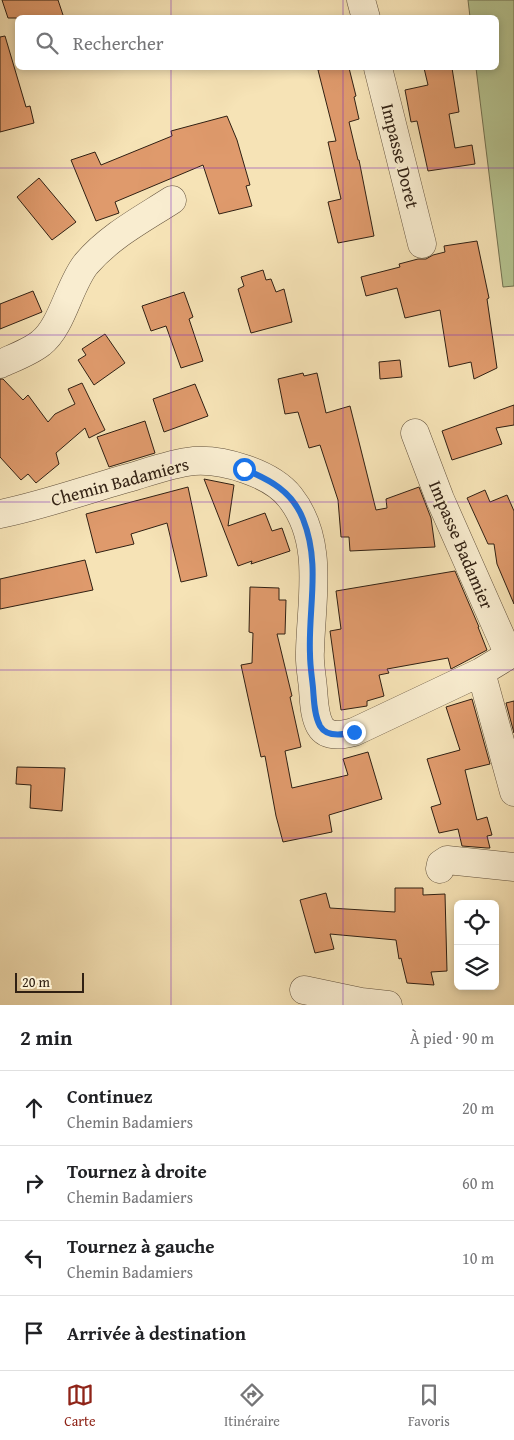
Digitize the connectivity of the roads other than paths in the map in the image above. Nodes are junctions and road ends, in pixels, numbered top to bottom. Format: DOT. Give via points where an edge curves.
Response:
graph roads {
  1 [pos="361,0"];
  2 [pos="365,15"];
  3 [pos="378,70"];
  4 [pos="172,200"];
  5 [pos="422,244"];
  6 [pos="0,364"];
  7 [pos="415,433"];
  8 [pos="2,511"];
  9 [pos="511,654"];
  10 [pos="481,672"];
  11 [pos="514,792"];
  12 [pos="514,867"];
  13 [pos="440,870"];
  14 [pos="304,990"];
  15 [pos="388,1005"];
  1 -- 2 [label="street"];
  3 -- 5 [label="street, Impasse Doret"];
  4 -- 6 [label="street" via="112,238 85,266 54,329 41,343"];
  7 -- 9 [label="street, Impasse Badamier" via="440,499"];
  8 -- 10 [label="street, Chemin Badamiers" via="193,461 219,461 244,469 270,480 289,496 303,518 312,546 310,654 315,711 320,726 328,733 354,732"];
  9 -- 10 [label="street, Chemin Badamiers"];
  10 -- 11 [label="street"];
  12 -- 13 [label="street" via="447,860 441,864"];
  14 -- 15 [label="street"];
}
